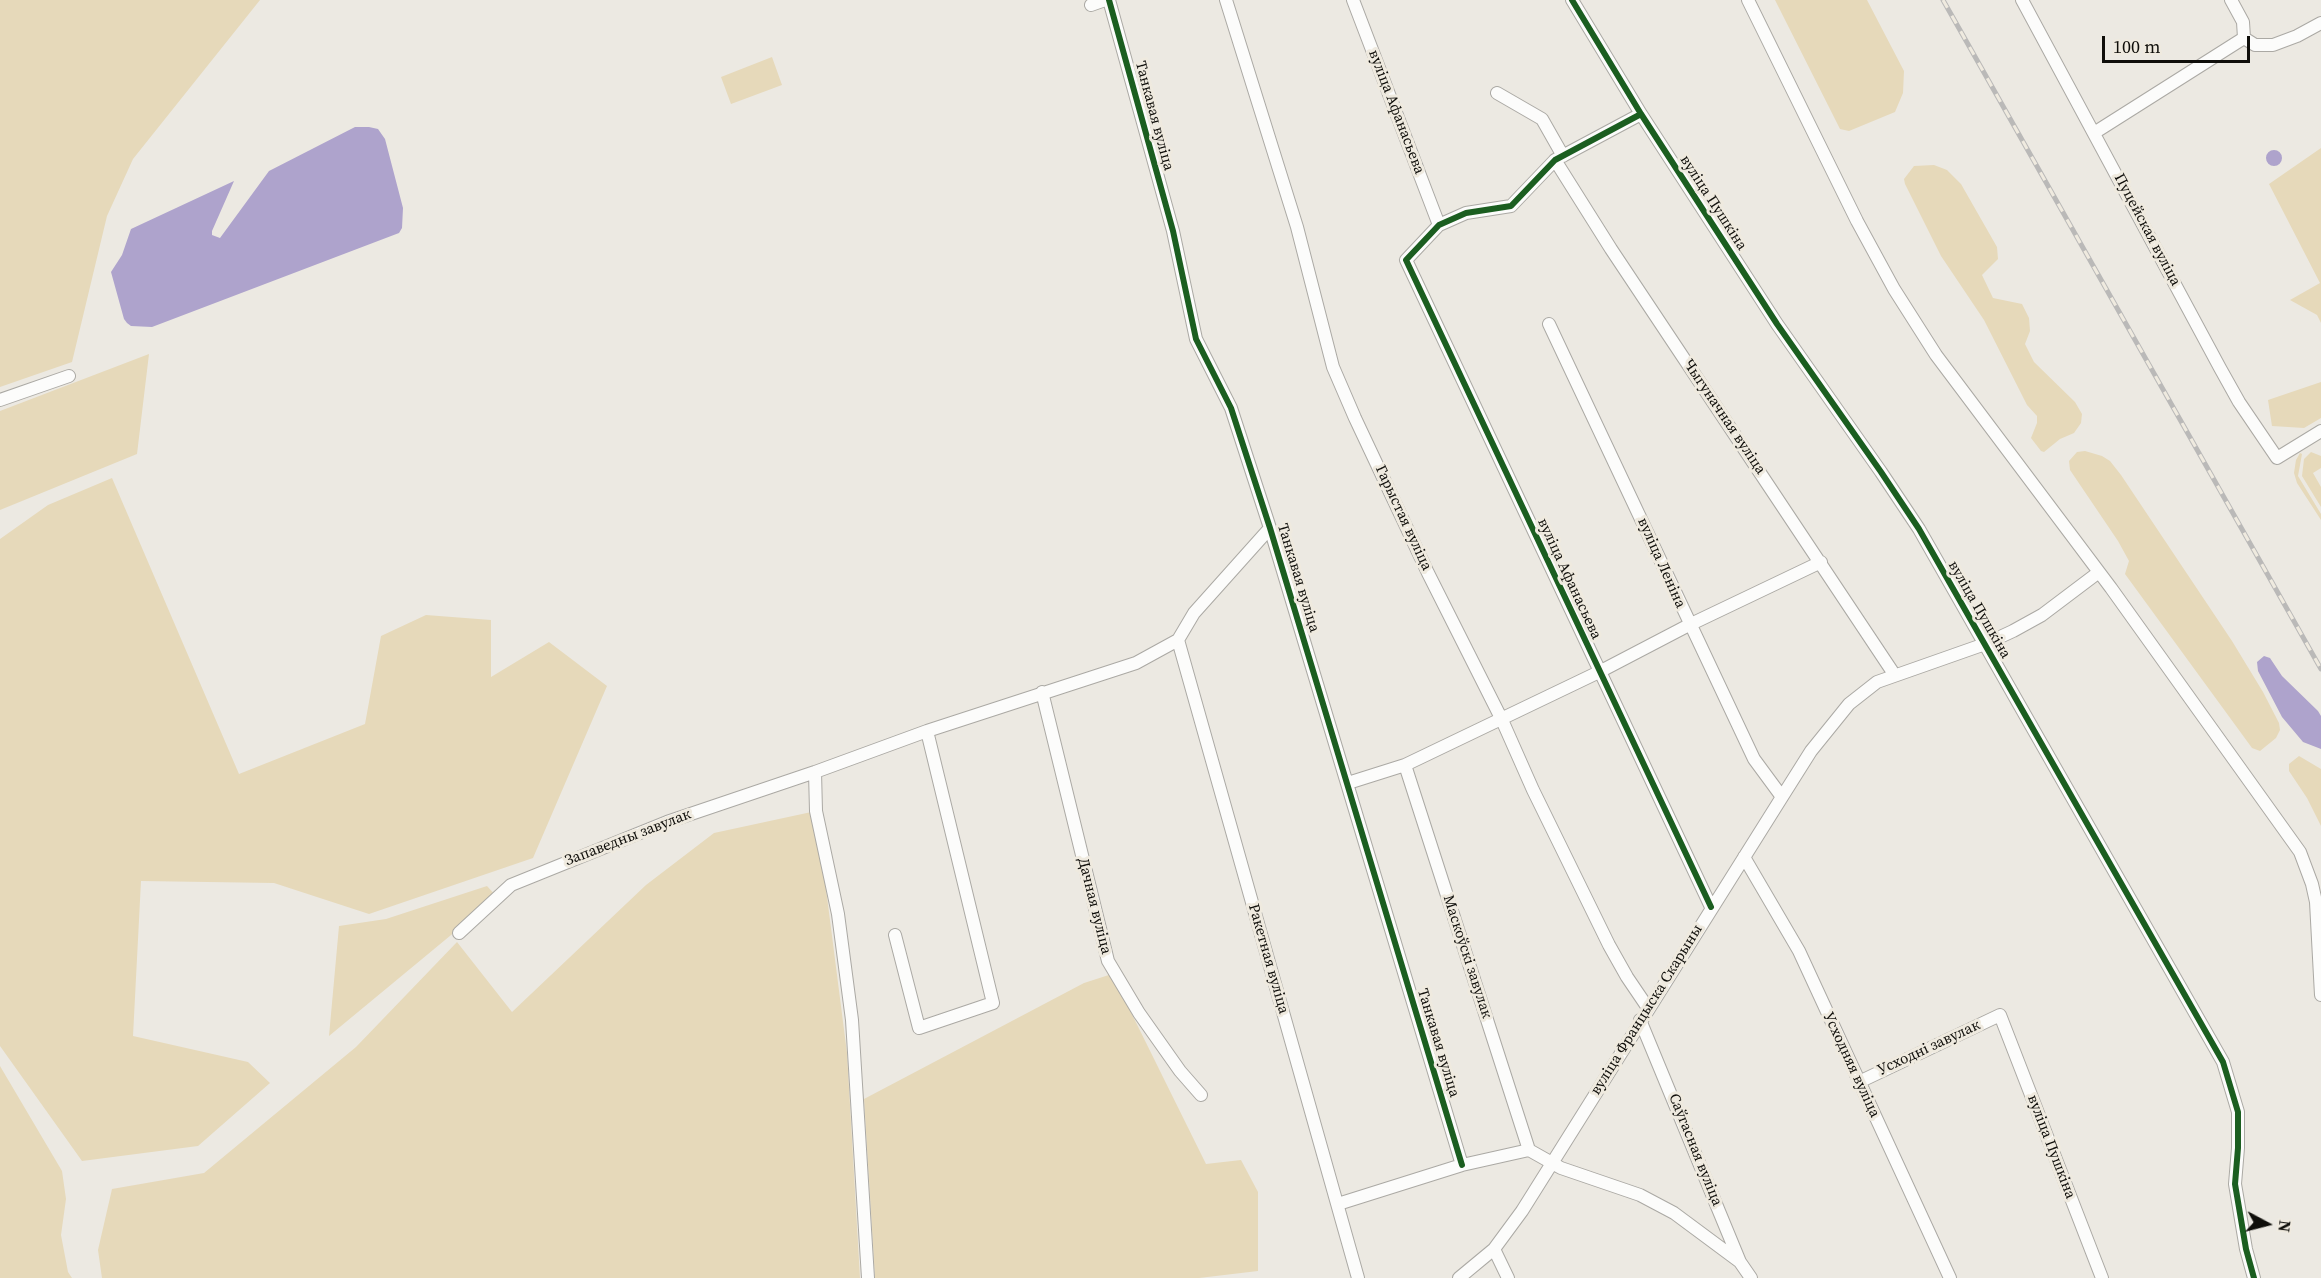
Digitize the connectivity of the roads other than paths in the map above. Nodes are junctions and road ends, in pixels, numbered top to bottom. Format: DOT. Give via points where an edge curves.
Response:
graph roads {
  1 [pos="1107,0"];
  2 [pos="1226,0"];
  3 [pos="1353,0"];
  4 [pos="1572,0"];
  5 [pos="1748,0"];
  6 [pos="2022,0"];
  7 [pos="2231,0"];
  8 [pos="1091,5"];
  9 [pos="2321,23"];
  10 [pos="2244,38"];
  11 [pos="1497,93"];
  12 [pos="1641,114"];
  13 [pos="2094,133"];
  14 [pos="1559,158"];
  15 [pos="1439,225"];
  16 [pos="1549,324"];
  17 [pos="69,376"];
  18 [pos="0,400"];
  19 [pos="2321,431"];
  20 [pos="1270,528"];
  21 [pos="1821,562"];
  22 [pos="2099,572"];
  23 [pos="1689,625"];
  24 [pos="1178,640"];
  25 [pos="1985,644"];
  26 [pos="1599,672"];
  27 [pos="1894,674"];
  28 [pos="1042,692"];
  29 [pos="1502,720"];
  30 [pos="927,731"];
  31 [pos="1405,765"];
  32 [pos="814,772"];
  33 [pos="1348,783"];
  34 [pos="1782,796"];
  35 [pos="1744,857"];
  36 [pos="1711,908"];
  37 [pos="459,933"];
  38 [pos="895,935"];
  39 [pos="2321,994"];
  40 [pos="1648,1008"];
  41 [pos="2000,1015"];
  42 [pos="1641,1020"];
  43 [pos="1859,1082"];
  44 [pos="1201,1095"];
  45 [pos="1529,1150"];
  46 [pos="1553,1164"];
  47 [pos="1462,1165"];
  48 [pos="1338,1204"];
  49 [pos="1494,1249"];
  50 [pos="1740,1262"];
  51 [pos="868,1278"];
  52 [pos="1358,1278"];
  53 [pos="1459,1278"];
  54 [pos="1508,1278"];
  55 [pos="1751,1278"];
  56 [pos="1950,1278"];
  57 [pos="2102,1278"];
  58 [pos="2254,1278"];
  1 -- 8 [label="street"];
  1 -- 20 [label="street, Танкавая вуліца" via="1173,231 1196,339 1231,408"];
  2 -- 29 [label="street, Гарыстая вуліца" via="1297,227 1333,367 1423,562"];
  3 -- 15 [label="street, вуліца Афанасьева"];
  4 -- 12 [label="street, вуліца Пушкіна"];
  5 -- 22 [label="street" via="1894,289 1936,355"];
  6 -- 13 [label="street, Пуцейская вуліца"];
  7 -- 10 [label="street" via="2243,22"];
  9 -- 10 [label="street" via="2273,45 2256,45"];
  10 -- 13 [label="street"];
  11 -- 14 [label="street, Чыгуначная вуліца" via="1542,119"];
  12 -- 14 [label="street"];
  12 -- 25 [label="street, вуліца Пушкіна" via="1777,324 1919,529"];
  13 -- 19 [label="street, Пуцейская вуліца" via="2220,368 2277,458"];
  14 -- 15 [label="street" via="1511,206 1466,213"];
  14 -- 21 [label="street, Чыгуначная вуліца" via="1611,249"];
  15 -- 26 [label="street, вуліца Афанасьева" via="1406,260"];
  16 -- 23 [label="street, вуліца Леніна"];
  17 -- 18 [label="street"];
  20 -- 24 [label="street" via="1194,613"];
  20 -- 33 [label="street, Танкавая вуліца"];
  21 -- 23 [label="street"];
  21 -- 27 [label="street, Чыгуначная вуліца"];
  22 -- 25 [label="street, вуліца Францыска Скарыны" via="2042,615"];
  22 -- 39 [label="street" via="2300,852 2316,902"];
  23 -- 26 [label="street"];
  23 -- 34 [label="street, вуліца Леніна" via="1754,759"];
  24 -- 28 [label="street" via="1136,663"];
  24 -- 48 [label="street, Ракетная вуліца"];
  25 -- 27 [label="street, вуліца Францыска Скарыны"];
  25 -- 58 [label="street, вуліца Пушкіна" via="2223,1062 2238,1112 2235,1184"];
  26 -- 29 [label="street"];
  26 -- 36 [label="street, вуліца Афанасьева"];
  27 -- 34 [label="street, вуліца Францыска Скарыны" via="1849,704 1811,751"];
  28 -- 30 [label="street"];
  28 -- 44 [label="street, Дачная вуліца" via="1108,961 1139,1013"];
  29 -- 31 [label="street"];
  29 -- 40 [label="street, Гарыстая вуліца" via="1609,945"];
  30 -- 32 [label="street"];
  30 -- 38 [label="street" via="993,1003 920,1028"];
  31 -- 33 [label="street"];
  31 -- 45 [label="street, Маскоўскі завулак"];
  32 -- 37 [label="street, Запаведны завулак" via="667,822 511,885"];
  32 -- 51 [label="street" via="816,811 838,914 852,1020"];
  33 -- 47 [label="street, Танкавая вуліца"];
  34 -- 35 [label="street, вуліца Францыска Скарыны"];
  35 -- 36 [label="street, вуліца Францыска Скарыны"];
  35 -- 43 [label="street, Усходняя вуліца" via="1798,951"];
  36 -- 40 [label="street, вуліца Францыска Скарыны"];
  40 -- 42 [label="street, вуліца Францыска Скарыны"];
  41 -- 43 [label="street, Усходні завулак"];
  41 -- 57 [label="street, вуліца Пушкіна"];
  42 -- 46 [label="street, вуліца Францыска Скарыны"];
  42 -- 50 [label="street, Саўгасная вуліца"];
  43 -- 56 [label="street, Усходняя вуліца"];
  45 -- 46 [label="street"];
  45 -- 47 [label="street"];
  46 -- 49 [label="street, вуліца Францыска Скарыны"];
  46 -- 50 [label="street" via="1640,1195 1674,1213"];
  47 -- 48 [label="street"];
  48 -- 52 [label="street, Ракетная вуліца"];
  49 -- 53 [label="street, вуліца Францыска Скарыны"];
  49 -- 54 [label="street"];
  50 -- 55 [label="street, Саўгасная вуліца"];
}
